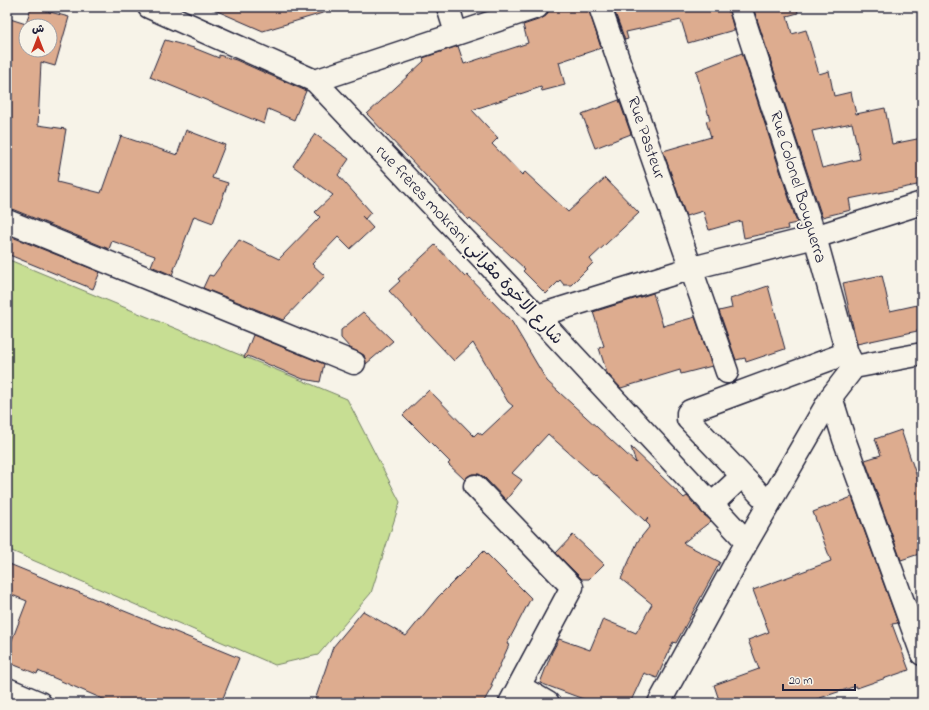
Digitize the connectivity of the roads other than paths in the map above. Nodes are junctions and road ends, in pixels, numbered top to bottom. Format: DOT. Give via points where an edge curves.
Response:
graph roads {
  1 [pos="149,7"];
  2 [pos="448,7"];
  3 [pos="537,7"];
  4 [pos="600,7"];
  5 [pos="740,7"];
  6 [pos="456,33"];
  7 [pos="315,81"];
  8 [pos="922,203"];
  9 [pos="7,221"];
  10 [pos="814,237"];
  11 [pos="692,268"];
  12 [pos="537,316"];
  13 [pos="922,354"];
  14 [pos="851,360"];
  15 [pos="354,363"];
  16 [pos="727,372"];
  17 [pos="831,397"];
  18 [pos="742,476"];
  19 [pos="475,486"];
  20 [pos="769,504"];
  21 [pos="712,505"];
  22 [pos="747,542"];
  23 [pos="922,654"];
  24 [pos="7,689"];
  25 [pos="515,695"];
  26 [pos="661,702"];
  27 [pos="40,703"];
  28 [pos="548,703"];
  1 -- 7 [label="street, rue frères mokrani شارع الاخوة مقراني"];
  2 -- 6 [label="street"];
  3 -- 6 [label="street"];
  4 -- 11 [label="street, Rue Pasteur"];
  5 -- 10 [label="street, Rue Colonel Bouguerra"];
  6 -- 7 [label="street"];
  7 -- 12 [label="street, rue frères mokrani شارع الاخوة مقراني"];
  8 -- 10 [label="street"];
  9 -- 15 [label="street"];
  10 -- 11 [label="street"];
  10 -- 14 [label="street, Rue Colonel Bouguerra"];
  11 -- 12 [label="street"];
  11 -- 16 [label="street, Rue Pasteur"];
  12 -- 21 [label="street, rue frères mokrani شارع الاخوة مقراني"];
  13 -- 14 [label="street"];
  14 -- 17 [label="street"];
  14 -- 18 [label="street" via="690,410 688,418"];
  17 -- 20 [label="street"];
  17 -- 23 [label="street"];
  18 -- 20 [label="street"];
  18 -- 21 [label="street"];
  19 -- 25 [label="street" via="572,587"];
  20 -- 22 [label="street"];
  21 -- 22 [label="street, rue frères mokrani شارع الاخوة مقراني"];
  22 -- 26 [label="street"];
  24 -- 27 [label="street"];
  25 -- 28 [label="street"];
}
